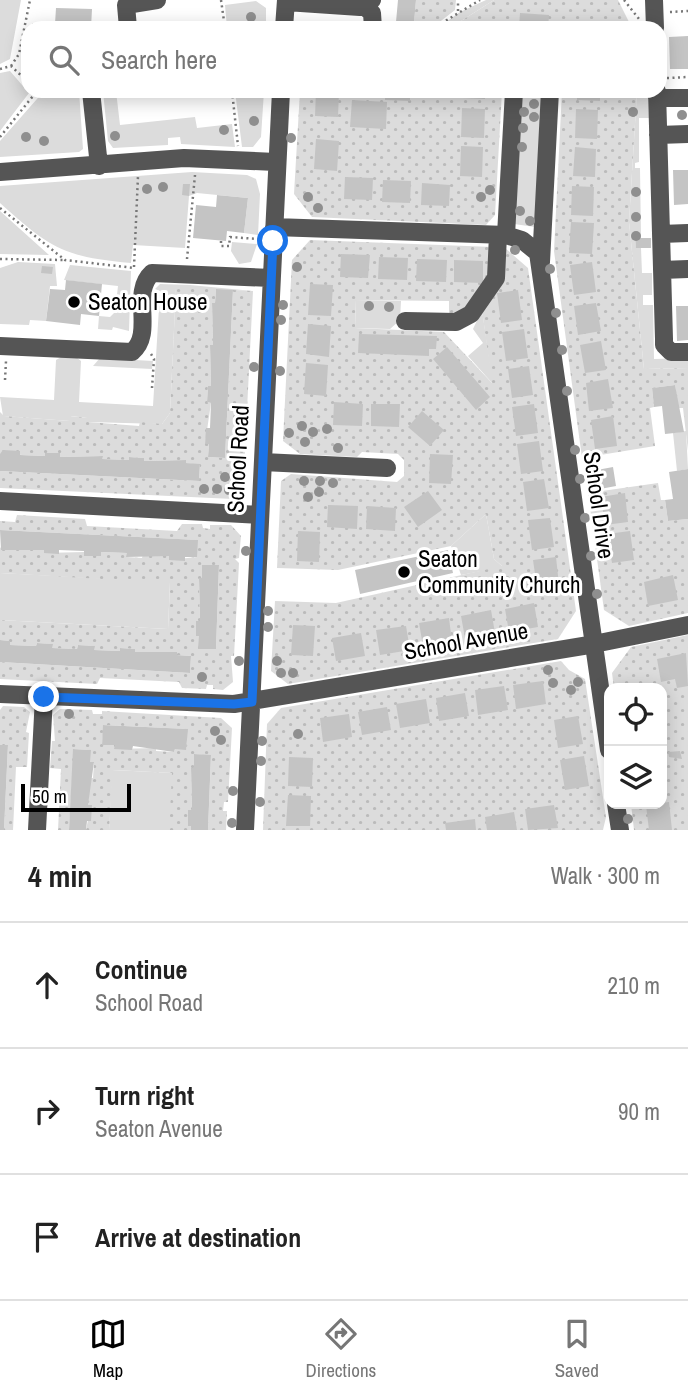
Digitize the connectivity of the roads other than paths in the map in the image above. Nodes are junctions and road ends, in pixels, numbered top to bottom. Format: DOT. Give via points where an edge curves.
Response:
graph roads {
  1 [pos="157,0"];
  2 [pos="654,0"];
  3 [pos="286,1"];
  4 [pos="368,3"];
  5 [pos="125,4"];
  6 [pos="285,21"];
  7 [pos="376,21"];
  8 [pos="655,21"];
  9 [pos="667,96"];
  10 [pos="92,98"];
  11 [pos="281,98"];
  12 [pos="513,98"];
  13 [pos="550,98"];
  14 [pos="657,98"];
  15 [pos="688,98"];
  16 [pos="688,134"];
  17 [pos="658,135"];
  18 [pos="276,162"];
  19 [pos="99,166"];
  20 [pos="0,172"];
  21 [pos="661,233"];
  22 [pos="688,233"];
  23 [pos="273,234"];
  24 [pos="502,235"];
  25 [pos="541,267"];
  26 [pos="688,269"];
  27 [pos="662,270"];
  28 [pos="271,278"];
  29 [pos="405,321"];
  30 [pos="0,346"];
  31 [pos="688,352"];
  32 [pos="263,463"];
  33 [pos="387,468"];
  34 [pos="0,501"];
  35 [pos="260,515"];
  36 [pos="688,625"];
  37 [pos="594,644"];
  38 [pos="0,694"];
  39 [pos="44,697"];
  40 [pos="252,702"];
  41 [pos="608,746"];
  42 [pos="617,809"];
  43 [pos="37,830"];
  44 [pos="245,830"];
  45 [pos="620,830"];
  1 -- 5 [label="street"];
  2 -- 8 [label="street"];
  3 -- 4 [label="street"];
  3 -- 6 [label="street"];
  4 -- 7 [label="street"];
  9 -- 15 [label="street"];
  10 -- 19 [label="street"];
  11 -- 18 [label="street, School Road"];
  12 -- 24 [label="street"];
  13 -- 25 [label="street, School Drive"];
  14 -- 17 [label="street"];
  16 -- 17 [label="street"];
  17 -- 21 [label="street"];
  18 -- 19 [label="street" via="197,158"];
  18 -- 23 [label="street, School Road"];
  19 -- 20 [label="street"];
  21 -- 22 [label="street"];
  21 -- 27 [label="street"];
  23 -- 24 [label="street, School Drive"];
  23 -- 28 [label="street, School Road"];
  24 -- 25 [label="street, School Drive" via="531,245"];
  24 -- 29 [label="street" via="496,278 471,314 456,322"];
  25 -- 37 [label="street, School Drive"];
  26 -- 27 [label="street"];
  27 -- 31 [label="street" via="664,345 671,352"];
  28 -- 30 [label="street" via="160,271 146,279 141,338 138,347 125,353"];
  28 -- 32 [label="street, School Road"];
  32 -- 33 [label="street"];
  32 -- 35 [label="street, School Road"];
  34 -- 35 [label="street"];
  35 -- 40 [label="street, School Road"];
  36 -- 37 [label="street, School Avenue"];
  37 -- 40 [label="street, School Avenue"];
  37 -- 41 [label="street, School Drive"];
  38 -- 39 [label="street, School Avenue"];
  39 -- 40 [label="street, School Avenue"];
  39 -- 43 [label="street"];
  40 -- 44 [label="street, School Road"];
  42 -- 45 [label="street"];
}
